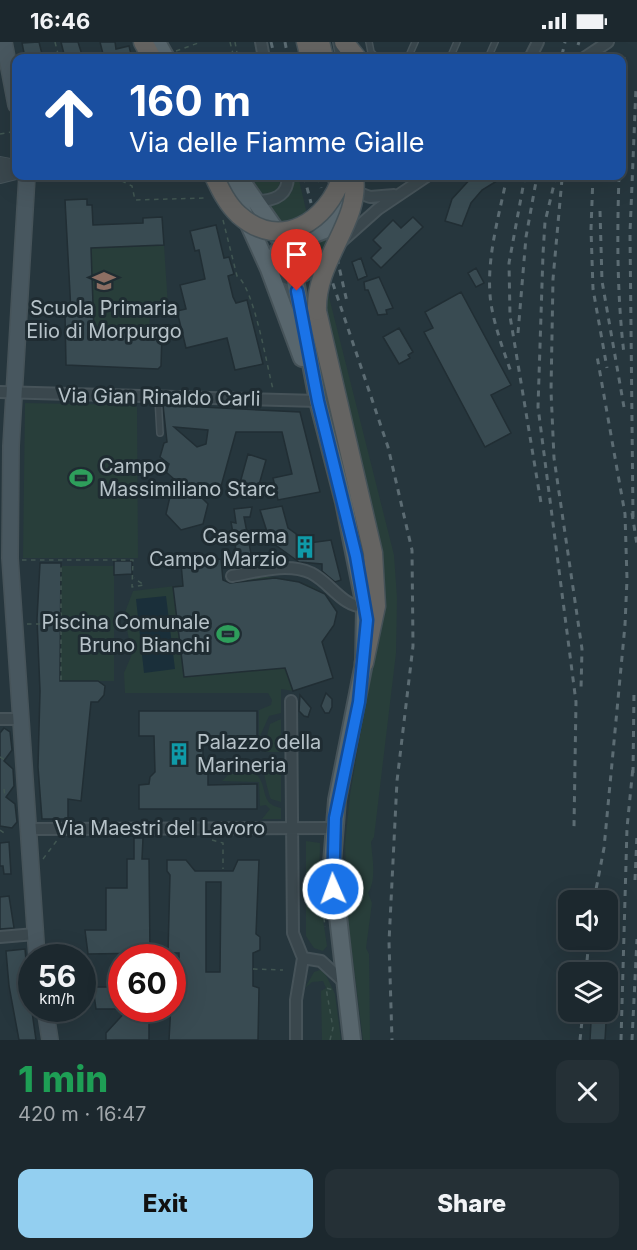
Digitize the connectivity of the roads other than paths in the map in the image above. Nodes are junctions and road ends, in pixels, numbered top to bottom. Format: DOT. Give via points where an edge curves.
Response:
graph roads {
  1 [pos="4,42"];
  2 [pos="157,42"];
  3 [pos="344,42"];
  4 [pos="605,44"];
  5 [pos="170,54"];
  6 [pos="354,54"];
  7 [pos="590,54"];
  8 [pos="12,84"];
  9 [pos="27,180"];
  10 [pos="211,180"];
  11 [pos="226,180"];
  12 [pos="228,180"];
  13 [pos="228,180"];
  14 [pos="230,180"];
  15 [pos="287,180"];
  16 [pos="340,180"];
  17 [pos="342,180"];
  18 [pos="343,180"];
  19 [pos="343,180"];
  20 [pos="421,180"];
  21 [pos="402,192"];
  22 [pos="255,201"];
  23 [pos="284,247"];
  24 [pos="269,269"];
  25 [pos="311,269"];
  26 [pos="295,280"];
  27 [pos="299,301"];
  28 [pos="7,393"];
  29 [pos="158,396"];
  30 [pos="318,401"];
  31 [pos="160,433"];
  32 [pos="232,576"];
  33 [pos="5,596"];
  34 [pos="365,607"];
  35 [pos="364,663"];
  36 [pos="291,701"];
  37 [pos="0,719"];
  38 [pos="21,719"];
  39 [pos="292,828"];
  40 [pos="334,828"];
  41 [pos="27,829"];
  42 [pos="35,934"];
  43 [pos="0,937"];
  44 [pos="36,944"];
  45 [pos="303,958"];
  46 [pos="339,990"];
  47 [pos="48,1022"];
  48 [pos="51,1040"];
  49 [pos="296,1040"];
  50 [pos="352,1040"];
  1 -- 8 [label="main road"];
  2 -- 5 [label="main road"];
  3 -- 6 [label="highway"];
  4 -- 7 [label="street"];
  9 -- 28 [label="main road"];
  10 -- 11 [label="street" via="224,186"];
  12 -- 16 [label="highway, bridge" via="238,214 250,223 275,230 294,229 313,221 331,202"];
  13 -- 24 [label="main road"];
  14 -- 22 [label="main road"];
  15 -- 22 [label="street" via="285,191 279,196"];
  17 -- 23 [label="main road" via="344,206 337,220 316,236"];
  18 -- 21 [label="street" via="346,187 370,197"];
  19 -- 35 [label="highway, bridge" via="351,209 320,278 317,310 373,553 376,606"];
  20 -- 21 [label="street"];
  21 -- 25 [label="street"];
  22 -- 23 [label="main road"];
  23 -- 24 [label="main road" via="273,256"];
  23 -- 26 [label="main road"];
  24 -- 26 [label="street" via="287,280"];
  24 -- 30 [label="main road"];
  25 -- 26 [label="street"];
  25 -- 27 [label="street"];
  26 -- 27 [label="main road"];
  27 -- 30 [label="main road"];
  28 -- 29 [label="street, Via Gian Rinaldo Carli"];
  28 -- 33 [label="main road" via="10,478"];
  29 -- 30 [label="street, Via Gian Rinaldo Carli"];
  29 -- 31 [label="lane"];
  30 -- 34 [label="main road"];
  32 -- 34 [label="street" via="298,569 324,581 346,602"];
  33 -- 38 [label="main road"];
  34 -- 35 [label="main road"];
  35 -- 40 [label="main road"];
  36 -- 39 [label="street"];
  37 -- 38 [label="street"];
  38 -- 41 [label="main road"];
  39 -- 40 [label="street, Via Maestri del Lavoro"];
  39 -- 41 [label="street, Via Maestri del Lavoro"];
  39 -- 45 [label="street" via="293,933"];
  40 -- 46 [label="main road"];
  41 -- 42 [label="main road"];
  42 -- 43 [label="street"];
  42 -- 44 [label="main road"];
  45 -- 46 [label="street" via="312,957 329,966"];
  45 -- 49 [label="street" via="296,1000"];
  46 -- 50 [label="main road"];
  47 -- 48 [label="main road"];
}
